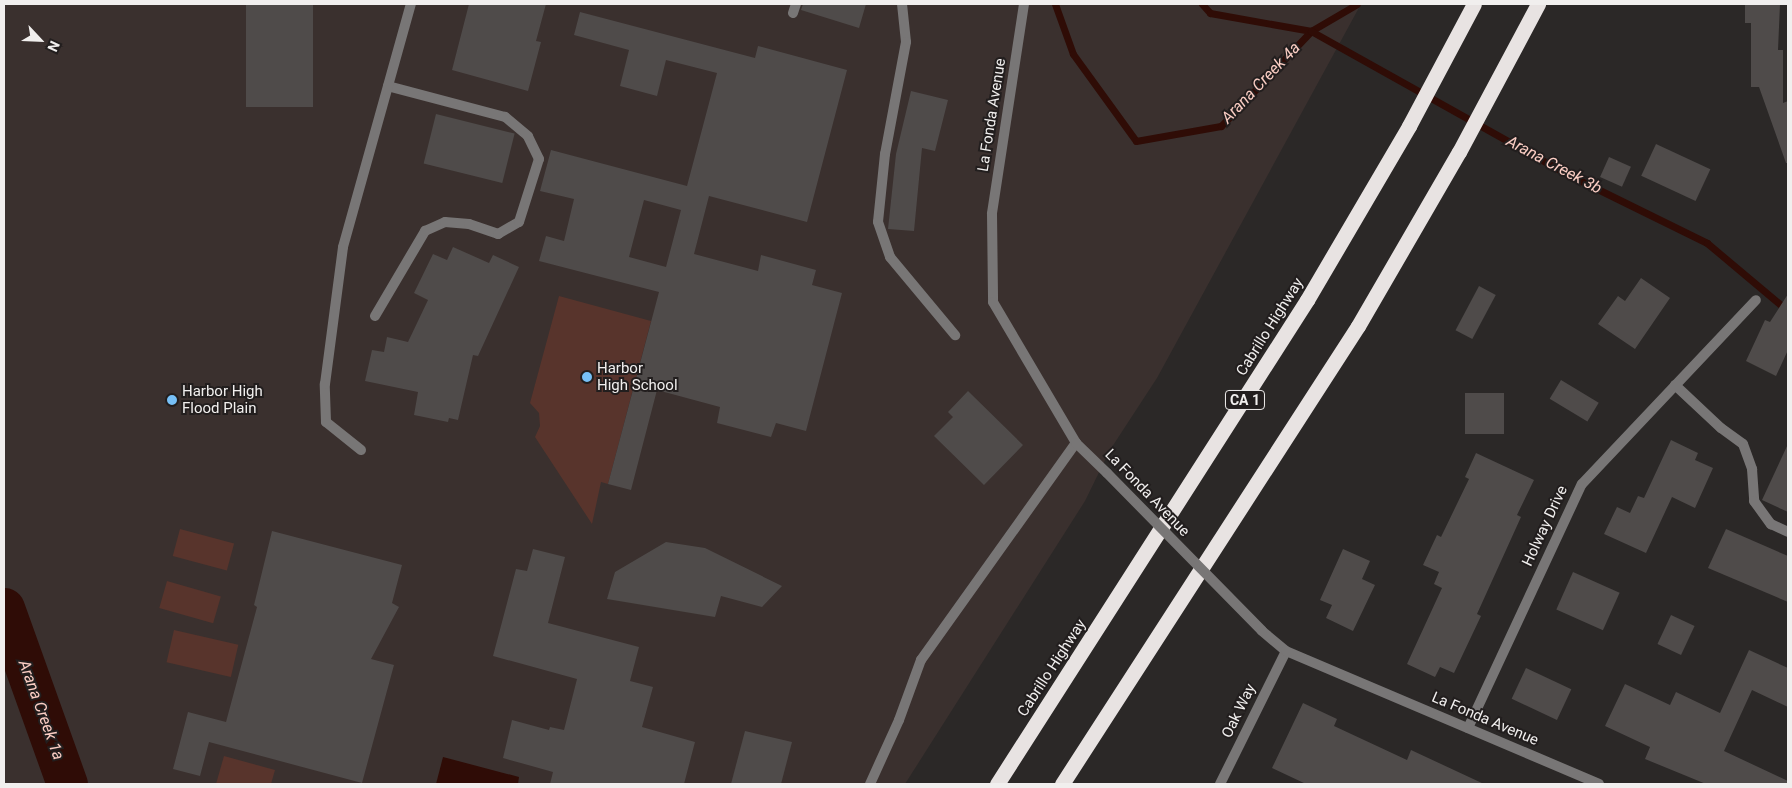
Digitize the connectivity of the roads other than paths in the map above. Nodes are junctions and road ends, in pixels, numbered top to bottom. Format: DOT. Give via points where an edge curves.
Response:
graph roads {
  1 [pos="411,4"];
  2 [pos="902,4"];
  3 [pos="1024,4"];
  4 [pos="1474,4"];
  5 [pos="1538,4"];
  6 [pos="388,86"];
  7 [pos="1756,300"];
  8 [pos="375,316"];
  9 [pos="955,335"];
  10 [pos="1675,385"];
  11 [pos="1076,443"];
  12 [pos="361,450"];
  13 [pos="1788,532"];
  14 [pos="1286,651"];
  15 [pos="1468,728"];
  16 [pos="870,784"];
  17 [pos="997,784"];
  18 [pos="1062,784"];
  19 [pos="1220,784"];
  20 [pos="1599,784"];
  1 -- 6 [label="street"];
  2 -- 9 [label="street" via="906,42 885,154 878,222 890,257"];
  3 -- 11 [label="street, La Fonda Avenue" via="992,214 993,302"];
  4 -- 17 [label="highway, Cabrillo Highway / CA 1" via="1409,126 1307,300"];
  5 -- 18 [label="highway" via="1459,152 1358,326"];
  6 -- 8 [label="street" via="505,117 528,136 538,159 519,222 498,234 469,224 445,222 424,231"];
  6 -- 12 [label="street" via="343,247 325,384 326,422"];
  7 -- 10 [label="street, Holway Drive"];
  10 -- 13 [label="street" via="1743,444 1752,469 1754,502 1771,524"];
  10 -- 15 [label="street, Holway Drive" via="1582,484"];
  11 -- 14 [label="street, La Fonda Avenue, bridge" via="1262,632"];
  11 -- 16 [label="street" via="921,660"];
  14 -- 15 [label="street, La Fonda Avenue"];
  14 -- 19 [label="street, Oak Way"];
  15 -- 20 [label="street, La Fonda Avenue"];
}
